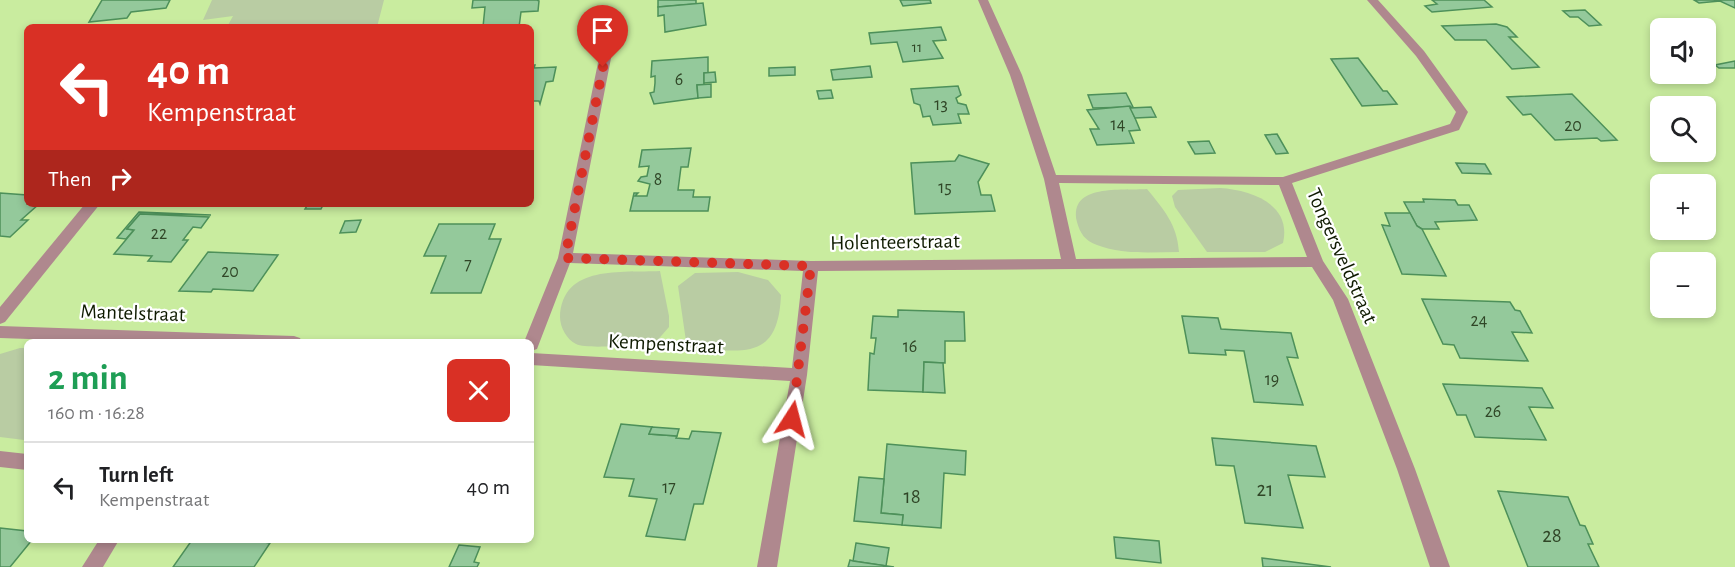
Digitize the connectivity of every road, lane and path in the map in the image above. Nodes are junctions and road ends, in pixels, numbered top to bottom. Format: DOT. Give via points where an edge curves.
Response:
graph roads {
  1 [pos="983,0"];
  2 [pos="1372,0"];
  3 [pos="606,10"];
  4 [pos="1051,179"];
  5 [pos="1284,181"];
  6 [pos="91,207"];
  7 [pos="565,258"];
  8 [pos="1069,262"];
  9 [pos="1316,262"];
  10 [pos="811,266"];
  11 [pos="0,318"];
  12 [pos="0,332"];
  13 [pos="205,339"];
  14 [pos="533,339"];
  15 [pos="534,359"];
  16 [pos="799,375"];
  17 [pos="0,459"];
  18 [pos="24,462"];
  19 [pos="108,543"];
  20 [pos="92,567"];
  21 [pos="767,567"];
  22 [pos="1440,567"];
  1 -- 4 [label="street" via="1016,75"];
  2 -- 5 [label="street, Tongersveldstraat" via="1444,84 1462,112 1455,127"];
  3 -- 7 [label="street" via="607,48"];
  4 -- 5 [label="street"];
  4 -- 8 [label="street"];
  5 -- 9 [label="street, Tongersveldstraat"];
  6 -- 11 [label="street"];
  7 -- 10 [label="street"];
  7 -- 14 [label="street"];
  8 -- 9 [label="street, Holenteerstraat"];
  8 -- 10 [label="street, Holenteerstraat"];
  9 -- 22 [label="street, Tongersveldstraat" via="1340,299"];
  10 -- 16 [label="street, Holenteerstraat"];
  12 -- 13 [label="street, Mantelstraat"];
  15 -- 16 [label="street, Kempenstraat"];
  16 -- 21 [label="street, Holenteerstraat"];
  17 -- 18 [label="street"];
  19 -- 20 [label="street"];
}
